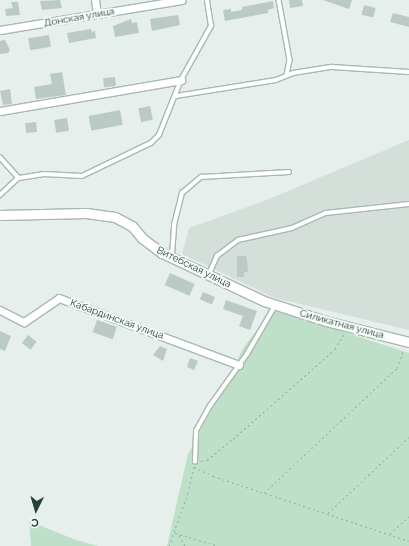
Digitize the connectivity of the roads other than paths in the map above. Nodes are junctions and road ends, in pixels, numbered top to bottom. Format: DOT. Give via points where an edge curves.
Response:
graph roads {
  1 [pos="95,0"];
  2 [pos="182,0"];
  3 [pos="207,0"];
  4 [pos="279,0"];
  5 [pos="97,13"];
  6 [pos="0,30"];
  7 [pos="409,72"];
  8 [pos="287,75"];
  9 [pos="182,80"];
  10 [pos="176,96"];
  11 [pos="0,110"];
  12 [pos="1,158"];
  13 [pos="289,172"];
  14 [pos="19,178"];
  15 [pos="0,196"];
  16 [pos="409,204"];
  17 [pos="0,216"];
  18 [pos="172,257"];
  19 [pos="208,275"];
  20 [pos="276,305"];
  21 [pos="0,310"];
  22 [pos="408,342"];
  23 [pos="239,365"];
  24 [pos="195,462"];
  1 -- 5 [label="street"];
  2 -- 5 [label="street, Донская улица"];
  3 -- 9 [label="lane" via="211,26"];
  4 -- 8 [label="lane" via="290,60"];
  5 -- 6 [label="street, Донская улица"];
  7 -- 8 [label="lane" via="332,67"];
  8 -- 10 [label="lane" via="276,80"];
  9 -- 10 [label="lane"];
  9 -- 11 [label="street"];
  10 -- 14 [label="lane" via="159,135 151,143 82,176 44,174"];
  12 -- 14 [label="lane"];
  13 -- 18 [label="lane" via="201,177 182,193 174,225"];
  14 -- 15 [label="lane"];
  16 -- 19 [label="lane" via="326,213 292,228 238,240 217,256"];
  17 -- 18 [label="street, Витебская улица" via="79,213 115,217 132,226 151,246"];
  18 -- 19 [label="street, Витебская улица"];
  19 -- 20 [label="street, Витебская улица"];
  20 -- 22 [label="street, Силикатная улица" via="347,327"];
  20 -- 23 [label="lane"];
  21 -- 23 [label="street, Кабардинская улица" via="24,322 59,298"];
  23 -- 24 [label="lane" via="196,431"];
}
